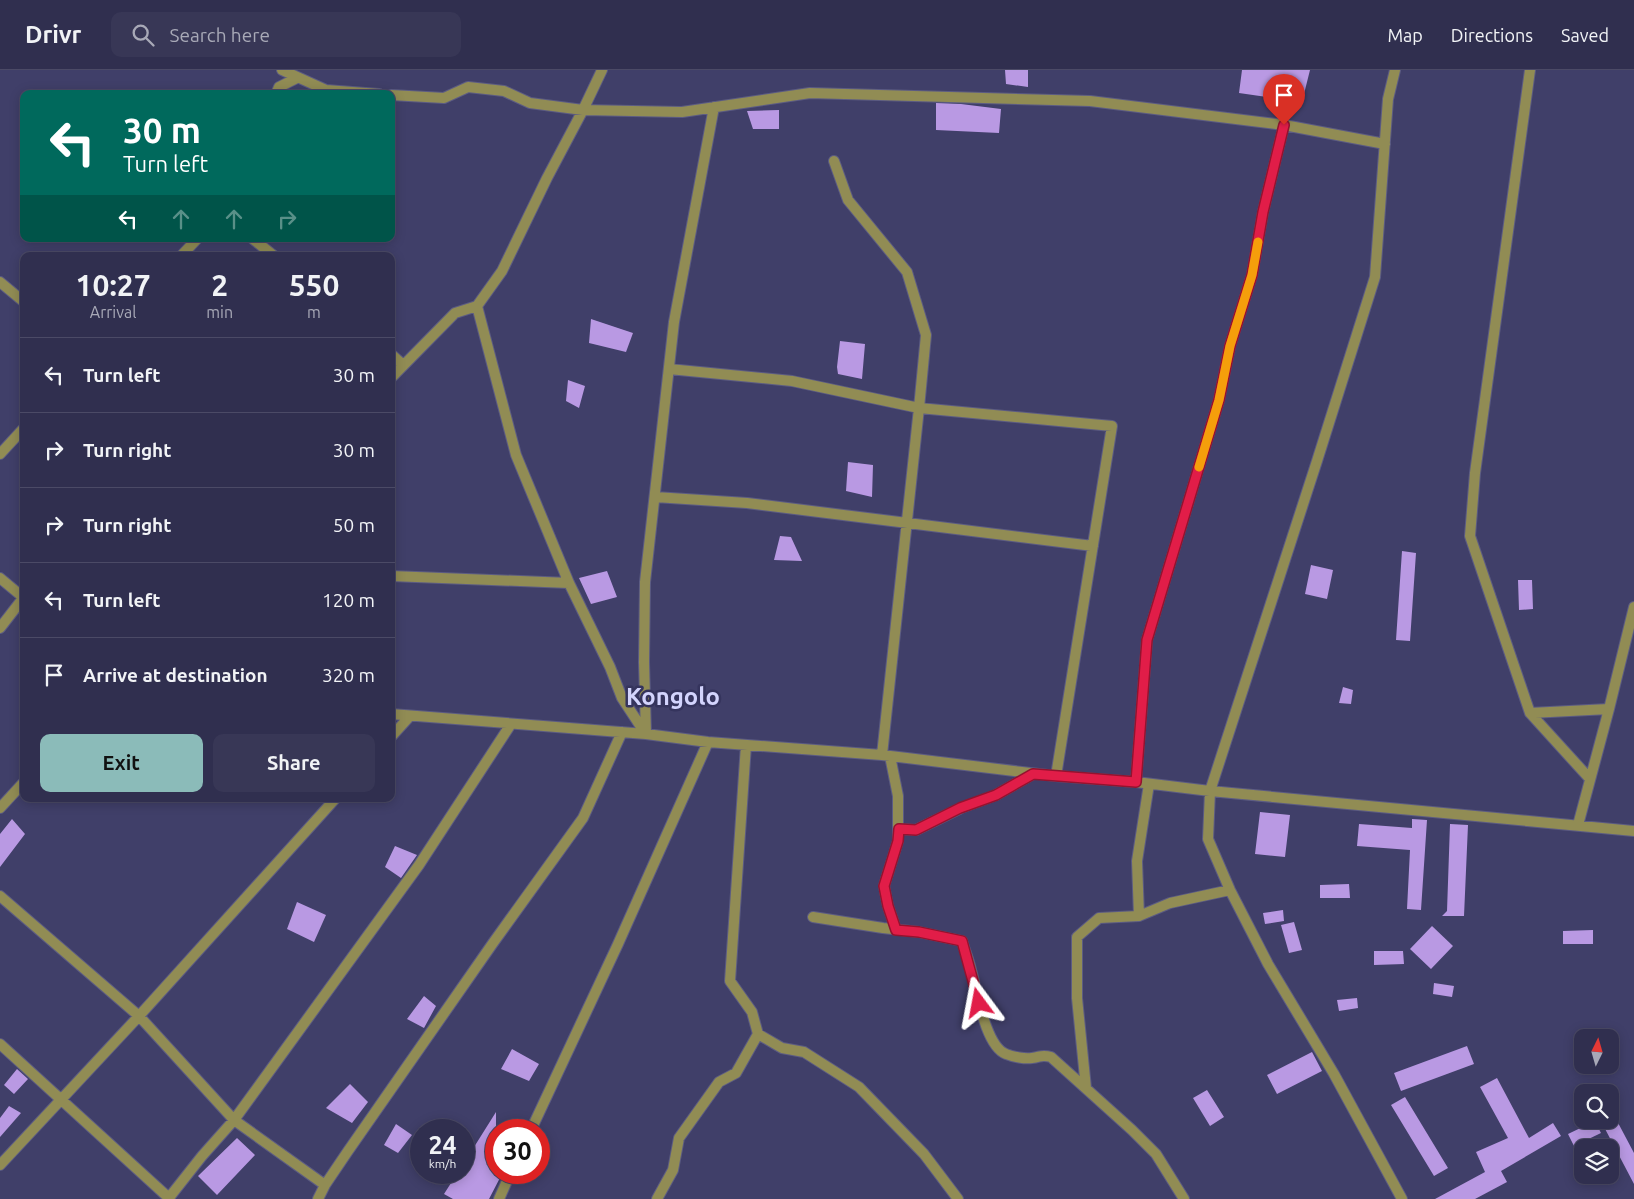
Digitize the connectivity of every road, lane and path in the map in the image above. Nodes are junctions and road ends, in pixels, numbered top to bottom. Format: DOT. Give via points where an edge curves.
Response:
graph roads {
  1 [pos="282,70"];
  2 [pos="602,70"];
  3 [pos="1395,70"];
  4 [pos="1530,70"];
  5 [pos="297,78"];
  6 [pos="278,90"];
  7 [pos="326,90"];
  8 [pos="395,94"];
  9 [pos="714,107"];
  10 [pos="584,110"];
  11 [pos="1284,125"];
  12 [pos="1385,144"];
  13 [pos="834,161"];
  14 [pos="194,242"];
  15 [pos="257,242"];
  16 [pos="185,252"];
  17 [pos="269,252"];
  18 [pos="0,282"];
  19 [pos="20,299"];
  20 [pos="477,306"];
  21 [pos="395,357"];
  22 [pos="403,364"];
  23 [pos="669,368"];
  24 [pos="395,373"];
  25 [pos="919,408"];
  26 [pos="20,432"];
  27 [pos="0,454"];
  28 [pos="654,497"];
  29 [pos="907,522"];
  30 [pos="1093,546"];
  31 [pos="395,576"];
  32 [pos="0,578"];
  33 [pos="569,583"];
  34 [pos="20,594"];
  35 [pos="20,602"];
  36 [pos="1634,607"];
  37 [pos="0,628"];
  38 [pos="1609,709"];
  39 [pos="1530,713"];
  40 [pos="395,714"];
  41 [pos="410,716"];
  42 [pos="511,724"];
  43 [pos="622,732"];
  44 [pos="395,733"];
  45 [pos="646,734"];
  46 [pos="708,742"];
  47 [pos="746,745"];
  48 [pos="886,756"];
  49 [pos="1033,774"];
  50 [pos="1056,776"];
  51 [pos="1590,779"];
  52 [pos="1136,782"];
  53 [pos="1149,784"];
  54 [pos="20,786"];
  55 [pos="1210,791"];
  56 [pos="332,802"];
  57 [pos="0,808"];
  58 [pos="1578,825"];
  59 [pos="899,829"];
  60 [pos="1634,831"];
  61 [pos="1230,890"];
  62 [pos="0,896"];
  63 [pos="1139,916"];
  64 [pos="813,917"];
  65 [pos="896,930"];
  66 [pos="139,1016"];
  67 [pos="758,1034"];
  68 [pos="0,1044"];
  69 [pos="1086,1088"];
  70 [pos="61,1099"];
  71 [pos="536,1119"];
  72 [pos="234,1120"];
  73 [pos="0,1166"];
  74 [pos="506,1184"];
  75 [pos="325,1185"];
  76 [pos="169,1199"];
  77 [pos="318,1199"];
  78 [pos="499,1199"];
  79 [pos="657,1199"];
  80 [pos="958,1199"];
  81 [pos="1184,1199"];
  82 [pos="1402,1199"];
  1 -- 5 [label="street"];
  2 -- 10 [label="street"];
  3 -- 12 [label="street" via="1388,99"];
  4 -- 39 [label="street" via="1474,473 1470,536"];
  5 -- 6 [label="street"];
  5 -- 7 [label="street"];
  8 -- 10 [label="street" via="444,98 468,87 504,91 530,103"];
  9 -- 10 [label="street" via="682,112"];
  9 -- 11 [label="street" via="810,93 1090,101"];
  9 -- 23 [label="street" via="674,322"];
  10 -- 20 [label="street" via="502,271"];
  11 -- 12 [label="street"];
  11 -- 52 [label="street" via="1252,275 1230,346 1219,400 1147,640"];
  12 -- 55 [label="street" via="1375,277"];
  13 -- 25 [label="street" via="848,200 907,272 926,335"];
  14 -- 16 [label="street"];
  15 -- 17 [label="street"];
  18 -- 19 [label="street"];
  20 -- 22 [label="street" via="455,313"];
  20 -- 33 [label="street" via="516,455"];
  21 -- 22 [label="street"];
  22 -- 24 [label="street"];
  23 -- 25 [label="street" via="792,381"];
  23 -- 28 [label="street"];
  25 -- 29 [label="street"];
  25 -- 30 [label="street" via="1112,426"];
  26 -- 27 [label="street"];
  28 -- 29 [label="street" via="747,503"];
  28 -- 45 [label="street" via="645,582"];
  29 -- 30 [label="street"];
  29 -- 48 [label="street"];
  30 -- 50 [label="street"];
  31 -- 33 [label="street"];
  32 -- 34 [label="street"];
  33 -- 45 [label="street" via="622,698"];
  35 -- 37 [label="street"];
  36 -- 38 [label="street"];
  38 -- 39 [label="street"];
  38 -- 51 [label="street"];
  39 -- 51 [label="street"];
  40 -- 41 [label="street"];
  41 -- 42 [label="street"];
  41 -- 44 [label="street"];
  42 -- 43 [label="street"];
  42 -- 72 [label="street" via="419,865"];
  43 -- 45 [label="street"];
  43 -- 75 [label="street" via="583,818"];
  45 -- 46 [label="street"];
  46 -- 47 [label="street"];
  46 -- 71 [label="street"];
  47 -- 48 [label="street"];
  47 -- 67 [label="street" via="730,981 752,1012"];
  48 -- 49 [label="street"];
  48 -- 59 [label="street" via="898,796"];
  49 -- 50 [label="street"];
  49 -- 59 [label="street" via="996,795 960,808 916,830"];
  50 -- 52 [label="street"];
  51 -- 58 [label="street"];
  52 -- 53 [label="street"];
  53 -- 55 [label="street"];
  53 -- 63 [label="street" via="1137,861"];
  54 -- 57 [label="street"];
  55 -- 58 [label="street"];
  55 -- 61 [label="street" via="1208,840"];
  56 -- 66 [label="street"];
  58 -- 60 [label="street"];
  59 -- 65 [label="street" via="884,886"];
  61 -- 63 [label="street" via="1170,903"];
  61 -- 82 [label="street" via="1268,964 1334,1074"];
  62 -- 66 [label="street"];
  63 -- 69 [label="street" via="1099,918 1077,937 1076,998"];
  64 -- 65 [label="street"];
  65 -- 69 [label="street" via="962,941 983,1019 1003,1054 1051,1057"];
  66 -- 70 [label="street"];
  66 -- 72 [label="street"];
  67 -- 79 [label="street" via="736,1073 719,1082 678,1138 673,1170"];
  67 -- 80 [label="street" via="782,1048 804,1052 859,1087 924,1154"];
  68 -- 70 [label="street"];
  69 -- 81 [label="street" via="1156,1154"];
  70 -- 73 [label="street"];
  70 -- 76 [label="street"];
  72 -- 75 [label="street"];
  72 -- 76 [label="street"];
  74 -- 78 [label="street"];
  75 -- 77 [label="street"];
}
